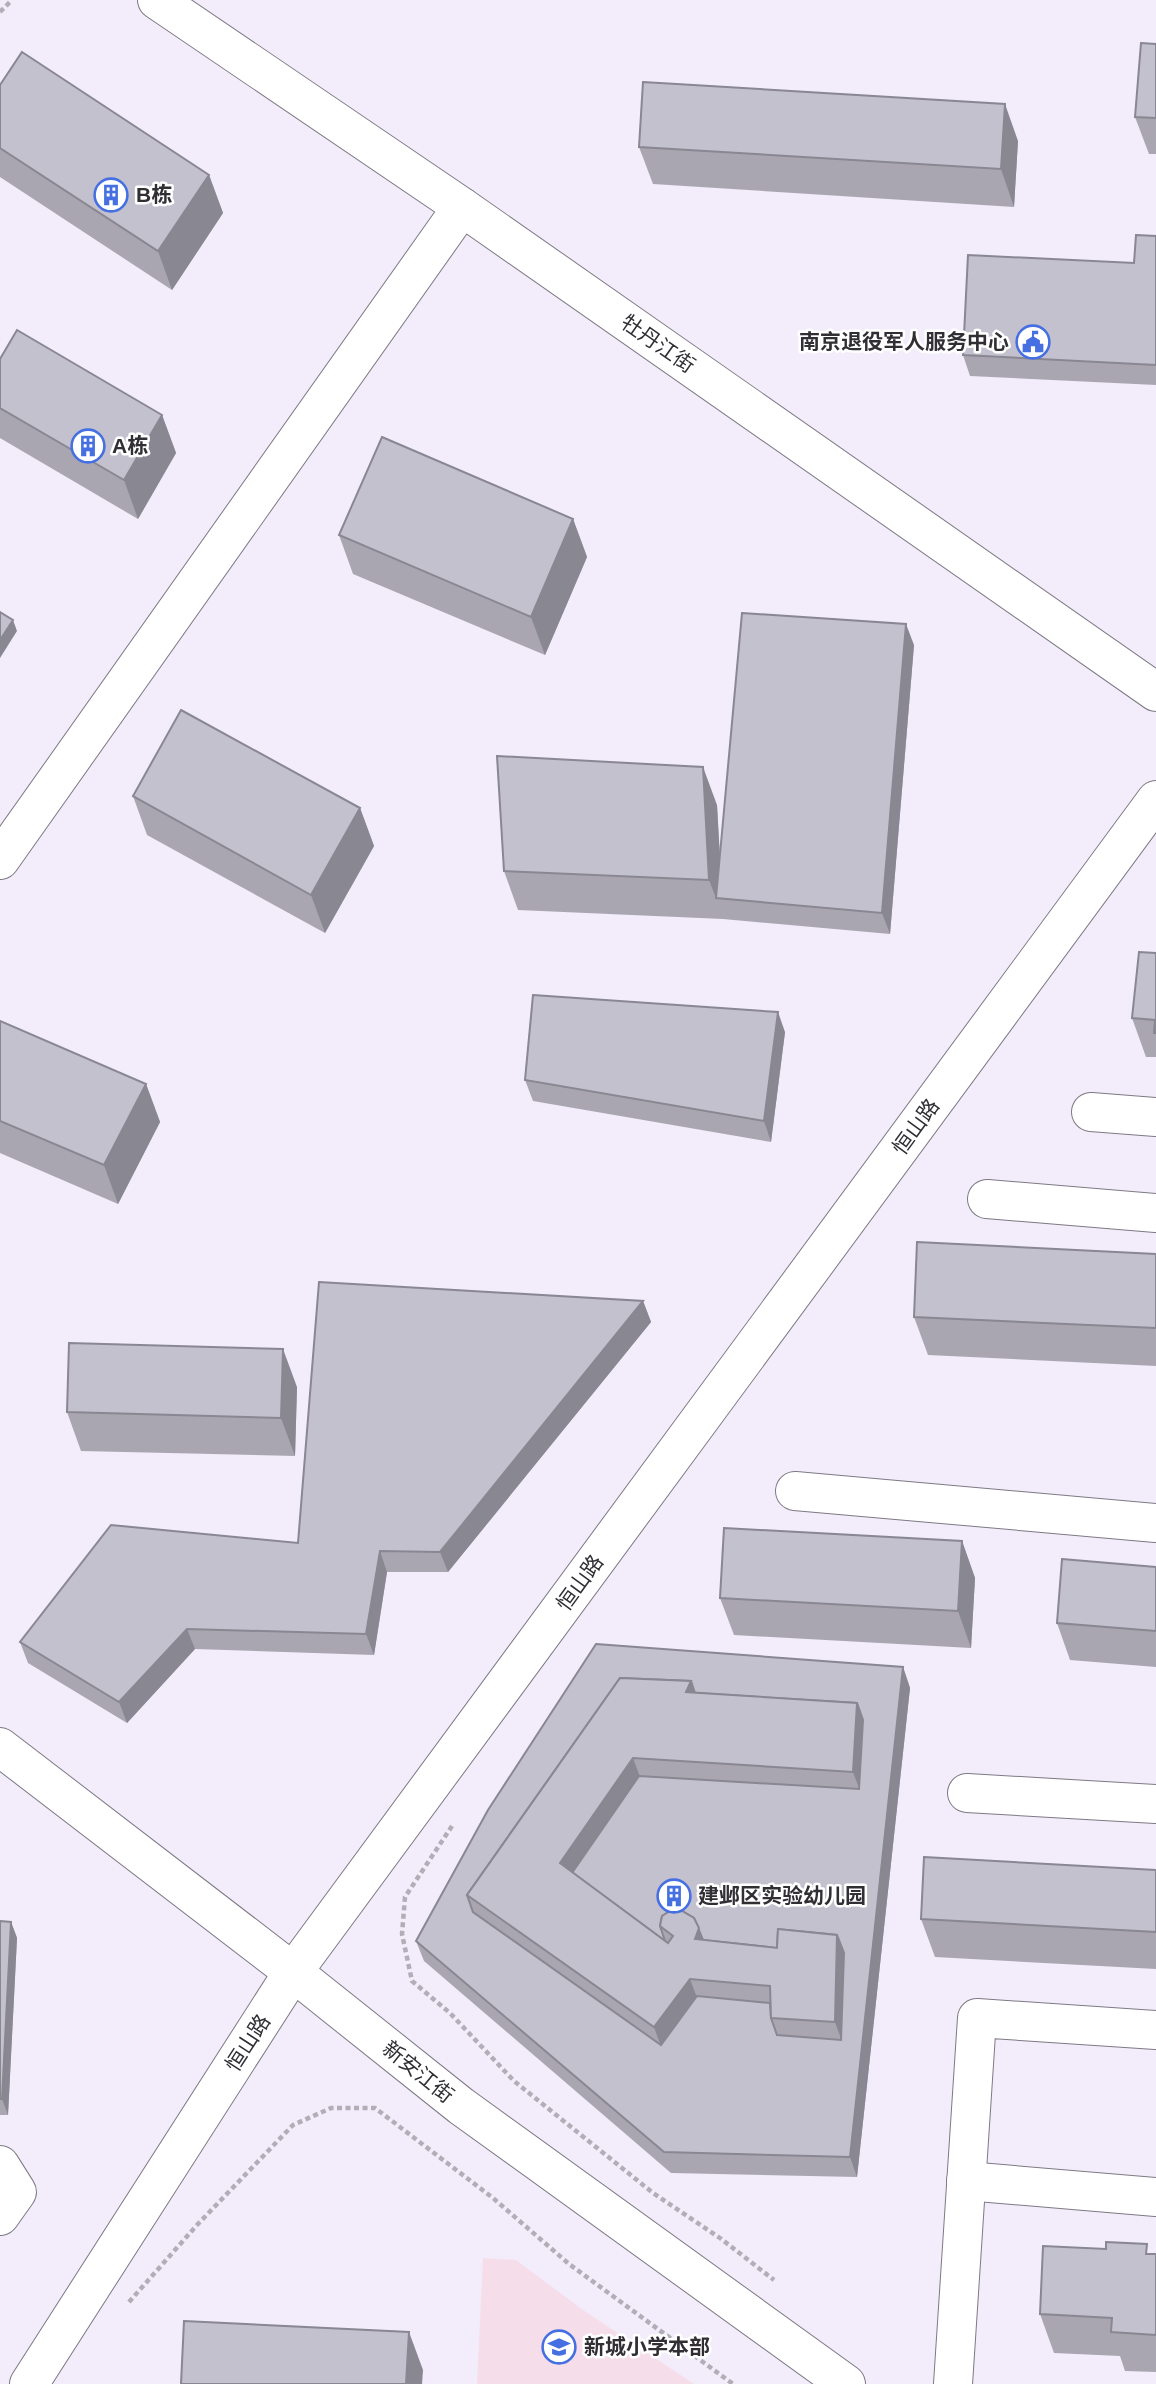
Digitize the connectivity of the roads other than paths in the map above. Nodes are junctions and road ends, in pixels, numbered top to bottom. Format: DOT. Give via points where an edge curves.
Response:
graph roads {
  1 [pos="158,0"];
  2 [pos="462,207"];
  3 [pos="1156,692"];
  4 [pos="1156,800"];
  5 [pos="0,860"];
  6 [pos="1091,1112"];
  7 [pos="1156,1117"];
  8 [pos="987,1199"];
  9 [pos="1156,1213"];
  10 [pos="795,1492"];
  11 [pos="1156,1522"];
  12 [pos="0,1747"];
  13 [pos="967,1793"];
  14 [pos="1156,1804"];
  15 [pos="293,1972"];
  16 [pos="1156,2030"];
  17 [pos="0,2165"];
  18 [pos="966,2181"];
  19 [pos="1156,2197"];
  20 [pos="0,2216"];
  21 [pos="29,2384"];
  22 [pos="846,2384"];
  23 [pos="953,2384"];
  1 -- 2 [label="street, 牡丹江街"];
  2 -- 3 [label="street, 牡丹江街"];
  2 -- 5 [label="street"];
  4 -- 15 [label="street, 恒山路"];
  6 -- 7 [label="street"];
  8 -- 9 [label="street"];
  10 -- 11 [label="street"];
  12 -- 15 [label="street, 新安江街"];
  13 -- 14 [label="street"];
  15 -- 21 [label="street, 恒山路"];
  15 -- 22 [label="street, 新安江街" via="461,2106"];
  16 -- 18 [label="street" via="977,2018"];
  17 -- 20 [label="street" via="17,2192"];
  18 -- 19 [label="street"];
  18 -- 23 [label="street"];
}
